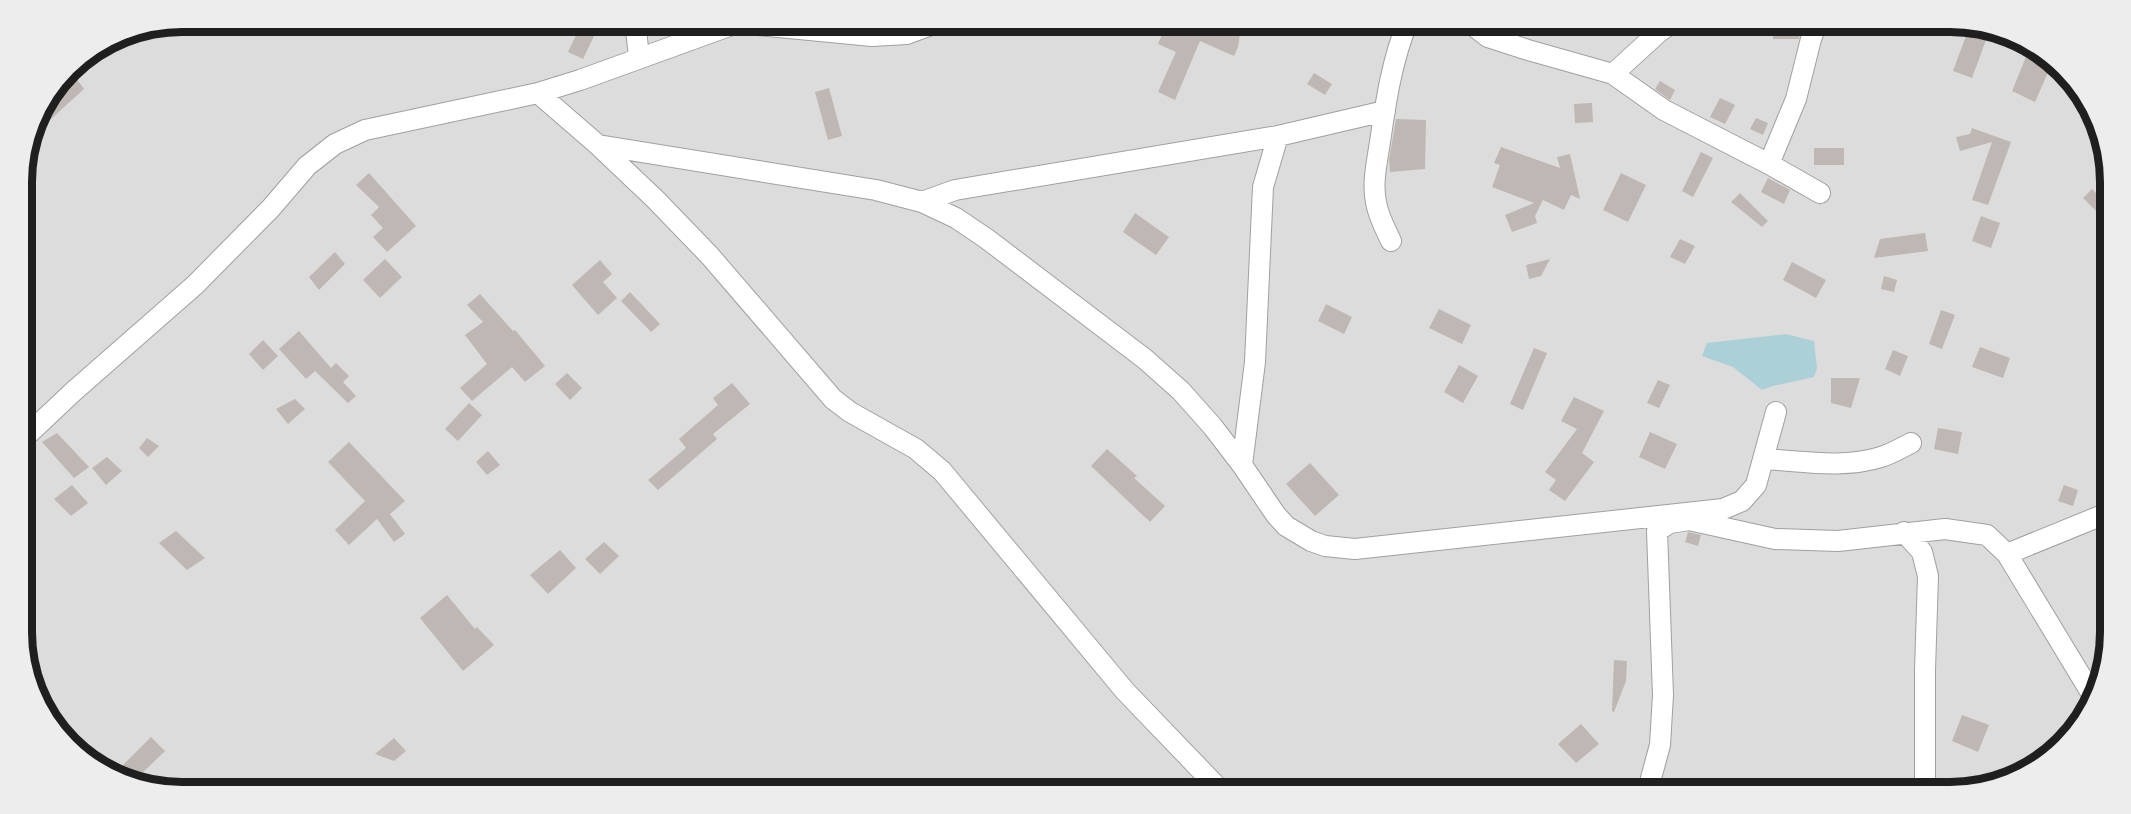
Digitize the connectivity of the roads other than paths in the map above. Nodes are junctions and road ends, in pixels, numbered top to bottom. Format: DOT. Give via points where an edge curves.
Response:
graph roads {
  1 [pos="636,32"];
  2 [pos="711,32"];
  3 [pos="834,32"];
  4 [pos="912,32"];
  5 [pos="1404,32"];
  6 [pos="1481,32"];
  7 [pos="1659,32"];
  8 [pos="1814,32"];
  9 [pos="639,57"];
  10 [pos="1613,74"];
  11 [pos="538,93"];
  12 [pos="1385,111"];
  13 [pos="1278,136"];
  14 [pos="598,145"];
  15 [pos="1769,164"];
  16 [pos="1820,193"];
  17 [pos="922,202"];
  18 [pos="1391,241"];
  19 [pos="1776,412"];
  20 [pos="32,431"];
  21 [pos="1911,443"];
  22 [pos="1763,459"];
  23 [pos="1242,465"];
  24 [pos="2100,516"];
  25 [pos="1667,519"];
  26 [pos="1904,532"];
  27 [pos="2007,554"];
  28 [pos="2089,689"];
  29 [pos="1212,782"];
  30 [pos="1650,782"];
  31 [pos="1925,782"];
  1 -- 9 [label="street"];
  2 -- 9 [label="street"];
  3 -- 4 [label="street" via="872,36"];
  5 -- 12 [label="street" via="1392,67"];
  6 -- 10 [label="street"];
  7 -- 10 [label="street"];
  8 -- 15 [label="street" via="1796,99"];
  9 -- 11 [label="street"];
  10 -- 15 [label="street" via="1664,110"];
  11 -- 14 [label="street"];
  11 -- 20 [label="street" via="365,130 335,144 307,166 195,285"];
  12 -- 13 [label="street"];
  12 -- 18 [label="street" via="1375,180 1381,222"];
  13 -- 17 [label="street" via="955,190"];
  13 -- 23 [label="street" via="1263,187 1255,362"];
  14 -- 17 [label="street" via="876,190"];
  14 -- 29 [label="street" via="710,256 833,399 916,449 942,471 1125,691"];
  15 -- 16 [label="street"];
  17 -- 23 [label="street" via="972,228 1145,359 1187,398"];
  19 -- 22 [label="street"];
  21 -- 22 [label="street" via="1881,457 1855,463"];
  22 -- 25 [label="street" via="1756,485 1733,506"];
  23 -- 25 [label="street" via="1286,526 1311,541 1340,548"];
  24 -- 27 [label="street"];
  25 -- 26 [label="street" via="1689,520 1775,539 1838,541"];
  25 -- 30 [label="street" via="1657,531 1663,695 1660,745"];
  26 -- 27 [label="street" via="1945,529 1987,535"];
  26 -- 31 [label="street" via="1922,552 1928,576"];
  27 -- 28 [label="street"];
}
